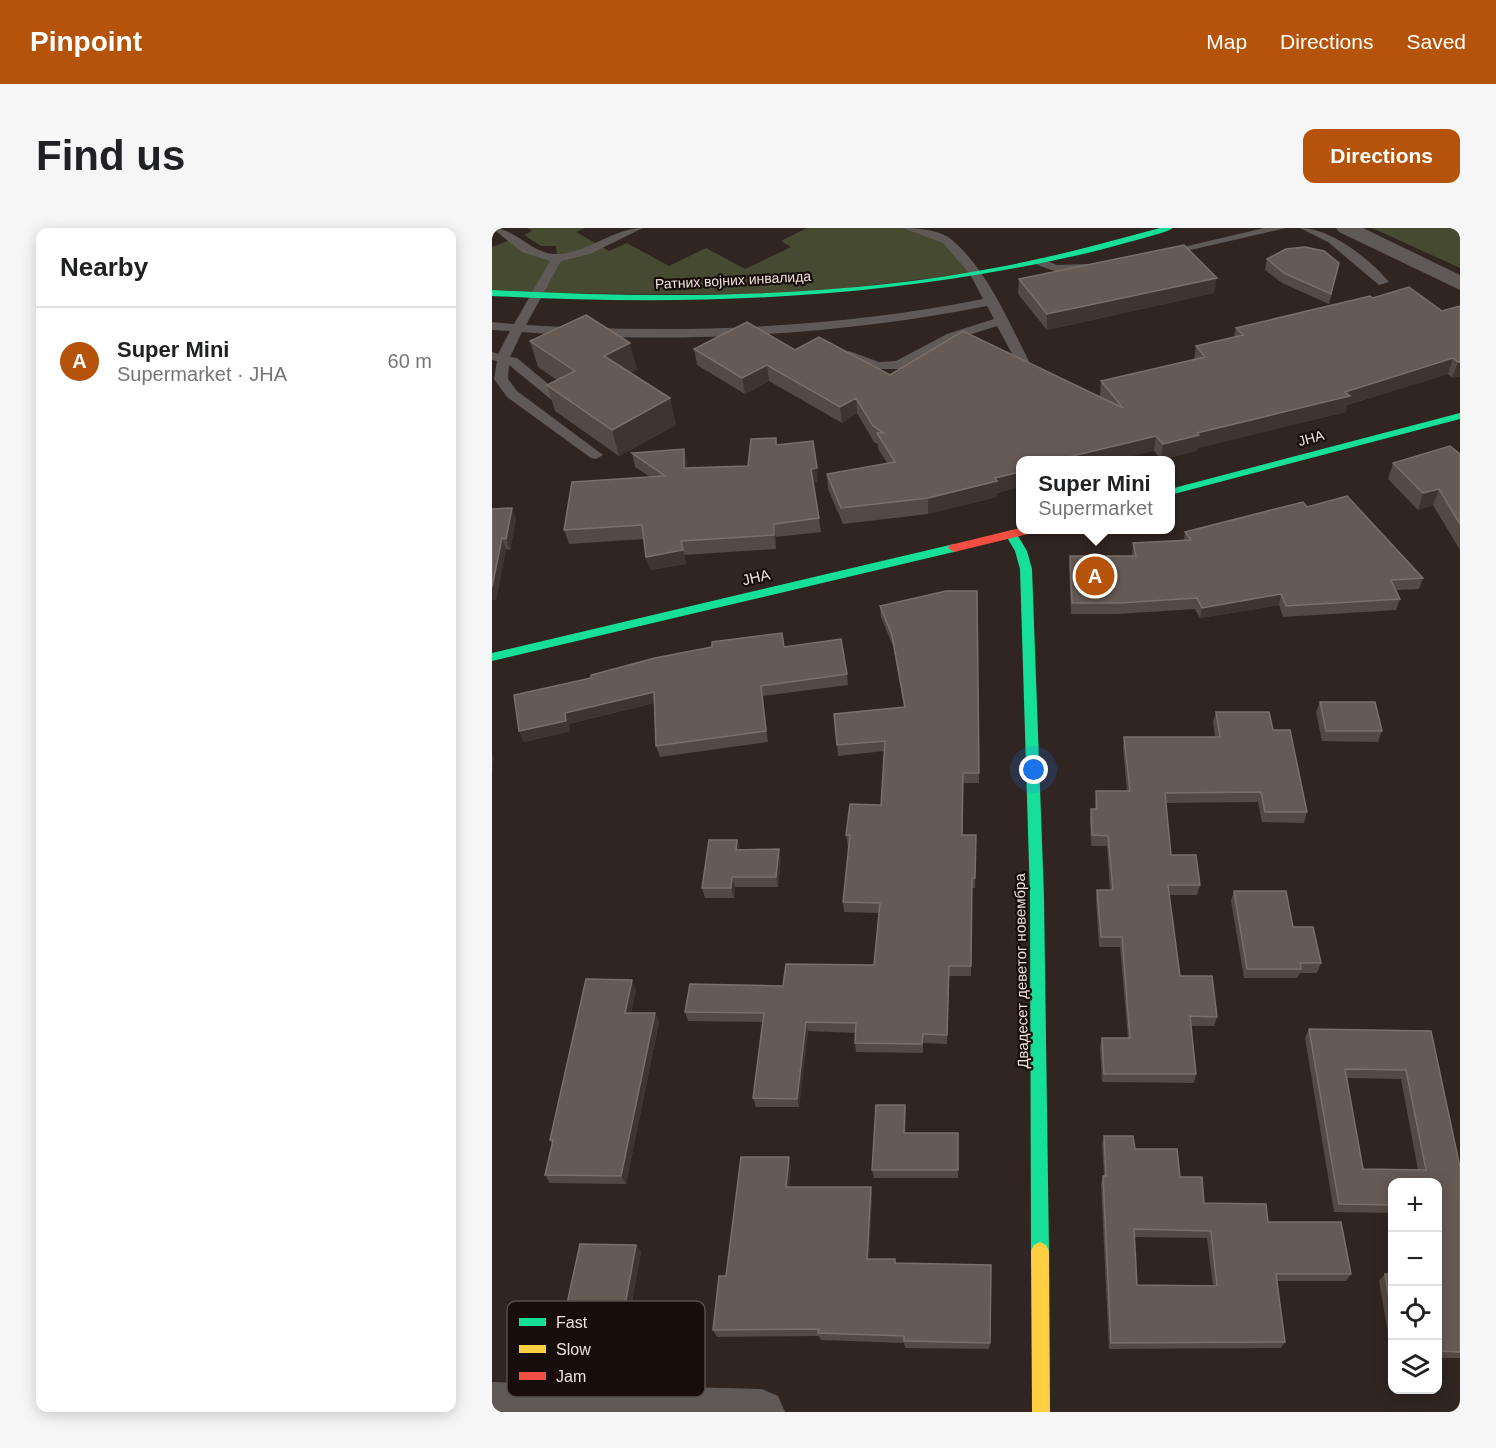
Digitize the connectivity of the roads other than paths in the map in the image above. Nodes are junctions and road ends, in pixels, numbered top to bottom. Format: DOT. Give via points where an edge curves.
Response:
graph roads {
  1 [pos="496,228"];
  2 [pos="637,228"];
  3 [pos="909,228"];
  4 [pos="1169,228"];
  5 [pos="1280,228"];
  6 [pos="1306,228"];
  7 [pos="1346,228"];
  8 [pos="1155,255"];
  9 [pos="557,258"];
  10 [pos="1040,262"];
  11 [pos="1100,266"];
  12 [pos="975,273"];
  13 [pos="1383,282"];
  14 [pos="1460,283"];
  15 [pos="492,292"];
  16 [pos="538,296"];
  17 [pos="991,301"];
  18 [pos="1002,321"];
  19 [pos="492,326"];
  20 [pos="519,328"];
  21 [pos="837,350"];
  22 [pos="497,357"];
  23 [pos="1027,369"];
  24 [pos="558,398"];
  25 [pos="1460,416"];
  26 [pos="596,455"];
  27 [pos="1175,491"];
  28 [pos="1016,533"];
  29 [pos="1011,534"];
  30 [pos="492,657"];
  31 [pos="492,1405"];
  32 [pos="762,1412"];
  33 [pos="1041,1412"];
  1 -- 9 [label="lane" via="530,252"];
  2 -- 9 [label="lane" via="580,254"];
  3 -- 12 [label="lane" via="946,241"];
  4 -- 10 [label="street, Ратних војних инвалида"];
  5 -- 8 [label="lane"];
  6 -- 13 [label="lane" via="1332,240"];
  7 -- 14 [label="street"];
  9 -- 16 [label="lane"];
  10 -- 11 [label="lane" via="1055,269"];
  10 -- 12 [label="street, Ратних војних инвалида"];
  12 -- 16 [label="street, Ратних војних инвалида" via="870,288 716,299"];
  12 -- 17 [label="lane"];
  15 -- 16 [label="street, Ратних војних инвалида"];
  16 -- 20 [label="lane"];
  17 -- 18 [label="lane"];
  17 -- 20 [label="lane" via="894,318 696,333 616,334"];
  18 -- 21 [label="lane" via="977,326 892,367 869,365"];
  18 -- 23 [label="lane"];
  19 -- 20 [label="lane"];
  20 -- 22 [label="lane"];
  22 -- 24 [label="lane" via="512,361"];
  22 -- 26 [label="lane" via="501,378 512,394"];
  25 -- 27 [label="street, ЈНА"];
  28 -- 29 [label="street, ЈНА"];
  29 -- 30 [label="street, ЈНА"];
  29 -- 33 [label="street, Двадесет деветог новембра" via="1021,551 1026,580 1037,897"];
  31 -- 32 [label="street"];
}
